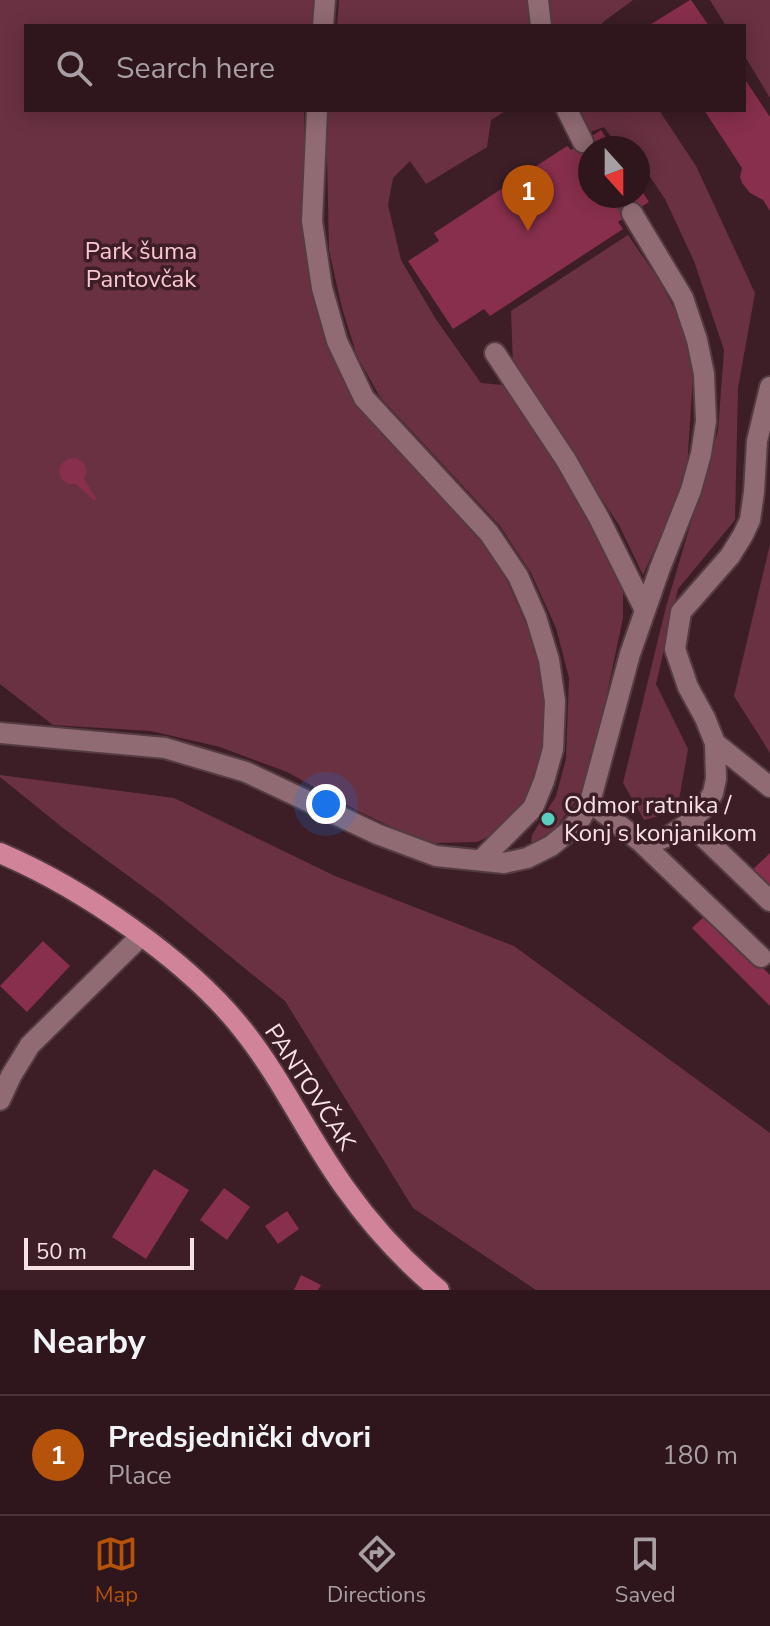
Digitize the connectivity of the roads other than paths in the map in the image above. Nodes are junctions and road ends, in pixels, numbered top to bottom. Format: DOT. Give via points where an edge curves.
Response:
graph roads {
  1 [pos="325,0"];
  2 [pos="538,0"];
  3 [pos="323,24"];
  4 [pos="541,24"];
  5 [pos="317,112"];
  6 [pos="568,112"];
  7 [pos="580,136"];
  8 [pos="632,213"];
  9 [pos="495,353"];
  10 [pos="770,387"];
  11 [pos="645,610"];
  12 [pos="0,733"];
  13 [pos="715,743"];
  14 [pos="770,787"];
  15 [pos="590,802"];
  16 [pos="689,823"];
  17 [pos="642,843"];
  18 [pos="0,853"];
  19 [pos="481,860"];
  20 [pos="770,901"];
  21 [pos="141,936"];
  22 [pos="761,957"];
  23 [pos="0,1100"];
  24 [pos="439,1290"];
  1 -- 3 [label="lane"];
  2 -- 4 [label="lane"];
  5 -- 19 [label="lane" via="312,221 337,341 364,398 489,533 518,576 549,660 555,701 553,749 544,781 533,808"];
  6 -- 7 [label="lane"];
  8 -- 11 [label="lane" via="683,298 704,374 706,421 691,490"];
  9 -- 11 [label="lane" via="566,460"];
  10 -- 13 [label="lane" via="757,441 750,520 730,556 681,612 675,649"];
  11 -- 15 [label="lane"];
  12 -- 19 [label="lane" via="165,748 246,772 436,856"];
  13 -- 14 [label="lane"];
  13 -- 16 [label="lane" via="713,793"];
  15 -- 17 [label="lane"];
  15 -- 19 [label="lane" via="551,846 504,863"];
  16 -- 17 [label="lane" via="669,836"];
  16 -- 20 [label="lane"];
  17 -- 22 [label="lane"];
  18 -- 21 [label="main road, PANTOVČAK" via="110,913"];
  21 -- 23 [label="lane" via="30,1045"];
  21 -- 24 [label="main road, PANTOVČAK" via="202,986 242,1028 344,1187 380,1234"];
}
